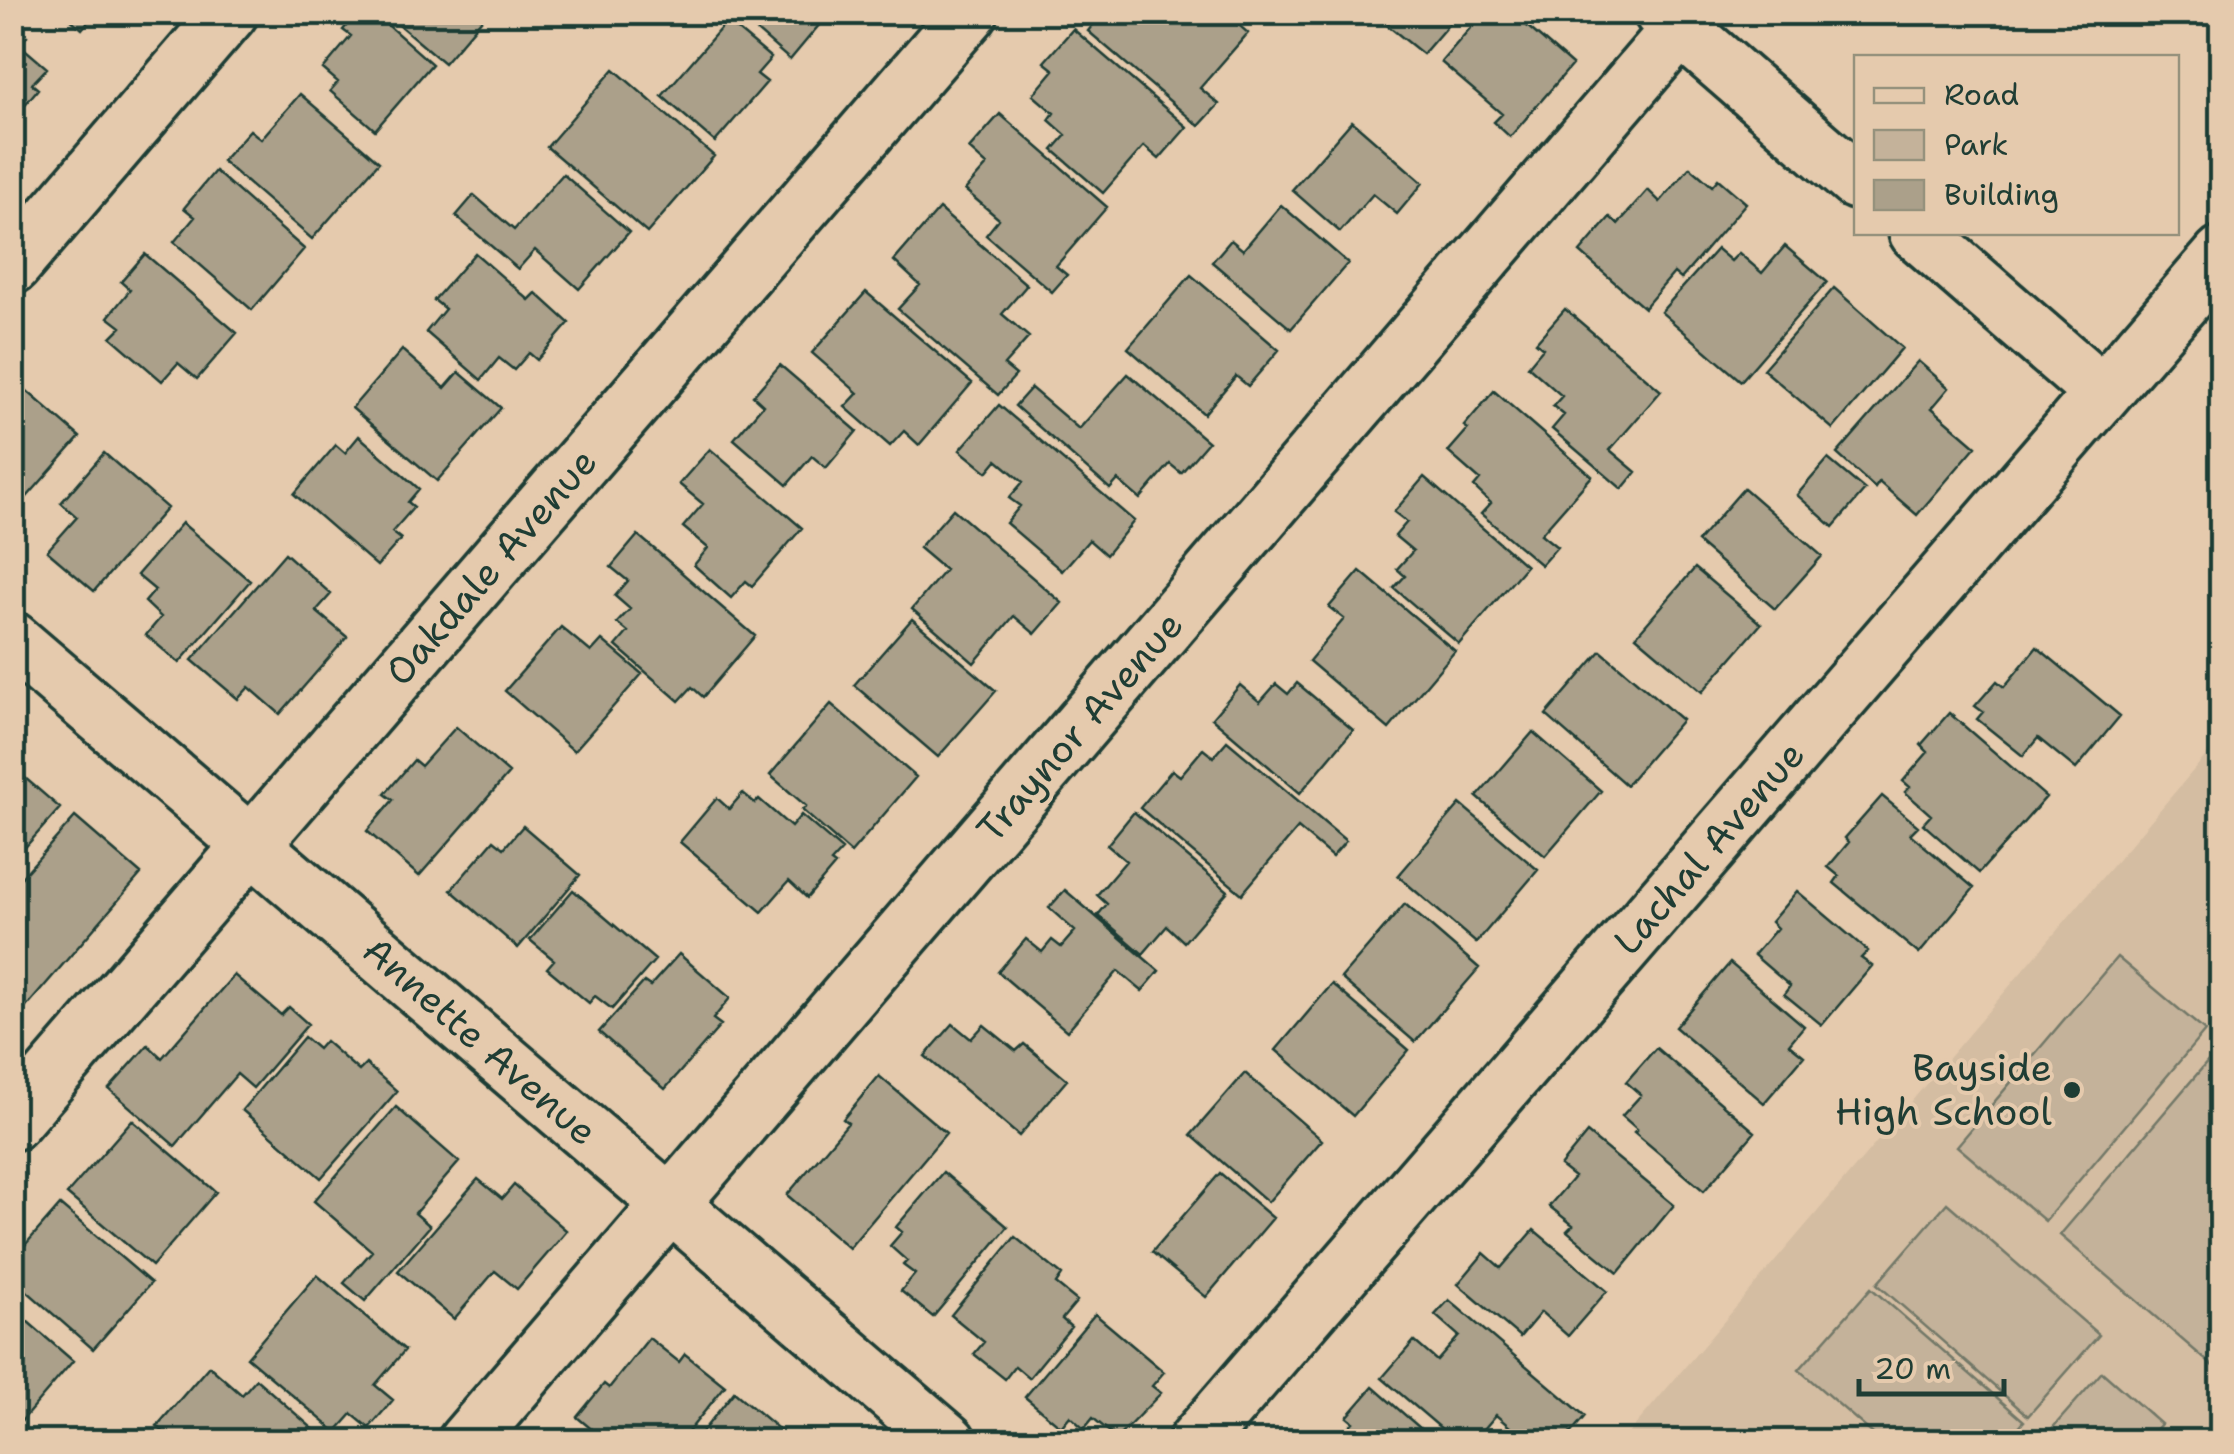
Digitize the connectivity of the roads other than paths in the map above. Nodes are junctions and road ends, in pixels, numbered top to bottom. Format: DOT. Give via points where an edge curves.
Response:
graph roads {
  1 [pos="230,12"];
  2 [pos="970,12"];
  3 [pos="1679,18"];
  4 [pos="1854,178"];
  5 [pos="1919,235"];
  6 [pos="2222,256"];
  7 [pos="12,266"];
  8 [pos="2102,393"];
  9 [pos="12,640"];
  10 [pos="252,845"];
  11 [pos="12,1122"];
  12 [pos="670,1204"];
  13 [pos="466,1442"];
  14 [pos="948,1442"];
  15 [pos="1196,1442"];
  1 -- 7 [label="street"];
  2 -- 10 [label="street, Oakdale Avenue"];
  3 -- 4 [label="street"];
  3 -- 12 [label="street, Traynor Avenue"];
  5 -- 8 [label="street"];
  6 -- 8 [label="street, Lachal Avenue"];
  8 -- 15 [label="street, Lachal Avenue"];
  9 -- 10 [label="street, Annette Avenue"];
  10 -- 11 [label="street, Oakdale Avenue"];
  10 -- 12 [label="street, Annette Avenue"];
  12 -- 13 [label="street, Traynor Avenue"];
  12 -- 14 [label="street, Annette Avenue"];
}
